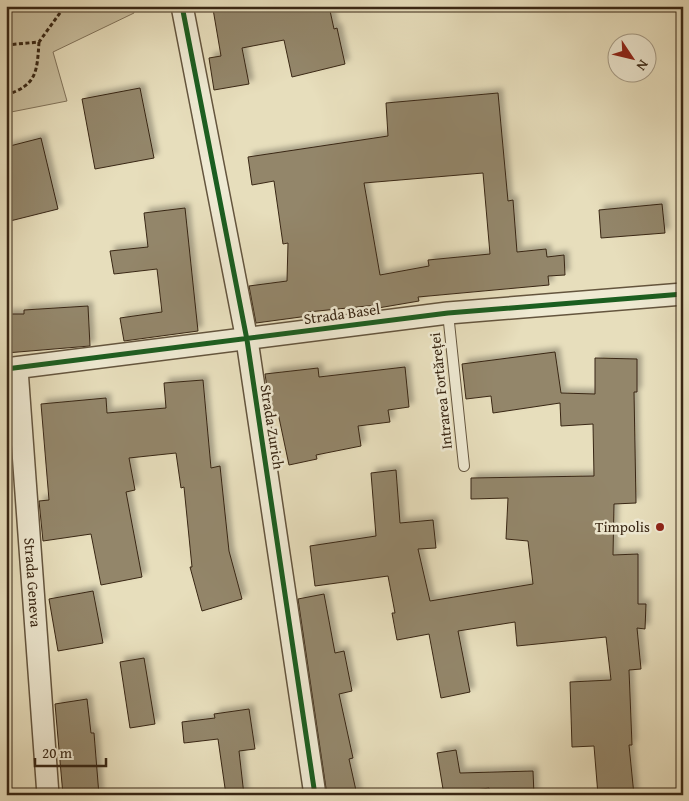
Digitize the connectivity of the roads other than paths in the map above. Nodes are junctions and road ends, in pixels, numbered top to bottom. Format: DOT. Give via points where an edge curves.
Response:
graph roads {
  1 [pos="182,6"];
  2 [pos="683,294"];
  3 [pos="448,312"];
  4 [pos="246,340"];
  5 [pos="12,369"];
  6 [pos="464,466"];
  7 [pos="48,795"];
  8 [pos="315,795"];
  1 -- 4 [label="street, Strada Zurich"];
  2 -- 3 [label="street, Strada Basel"];
  3 -- 4 [label="street, Strada Basel"];
  3 -- 6 [label="lane, Intrarea Fortăreței"];
  4 -- 5 [label="street, Strada Basel"];
  4 -- 8 [label="street, Strada Zurich"];
  5 -- 7 [label="street, Strada Geneva"];
}
